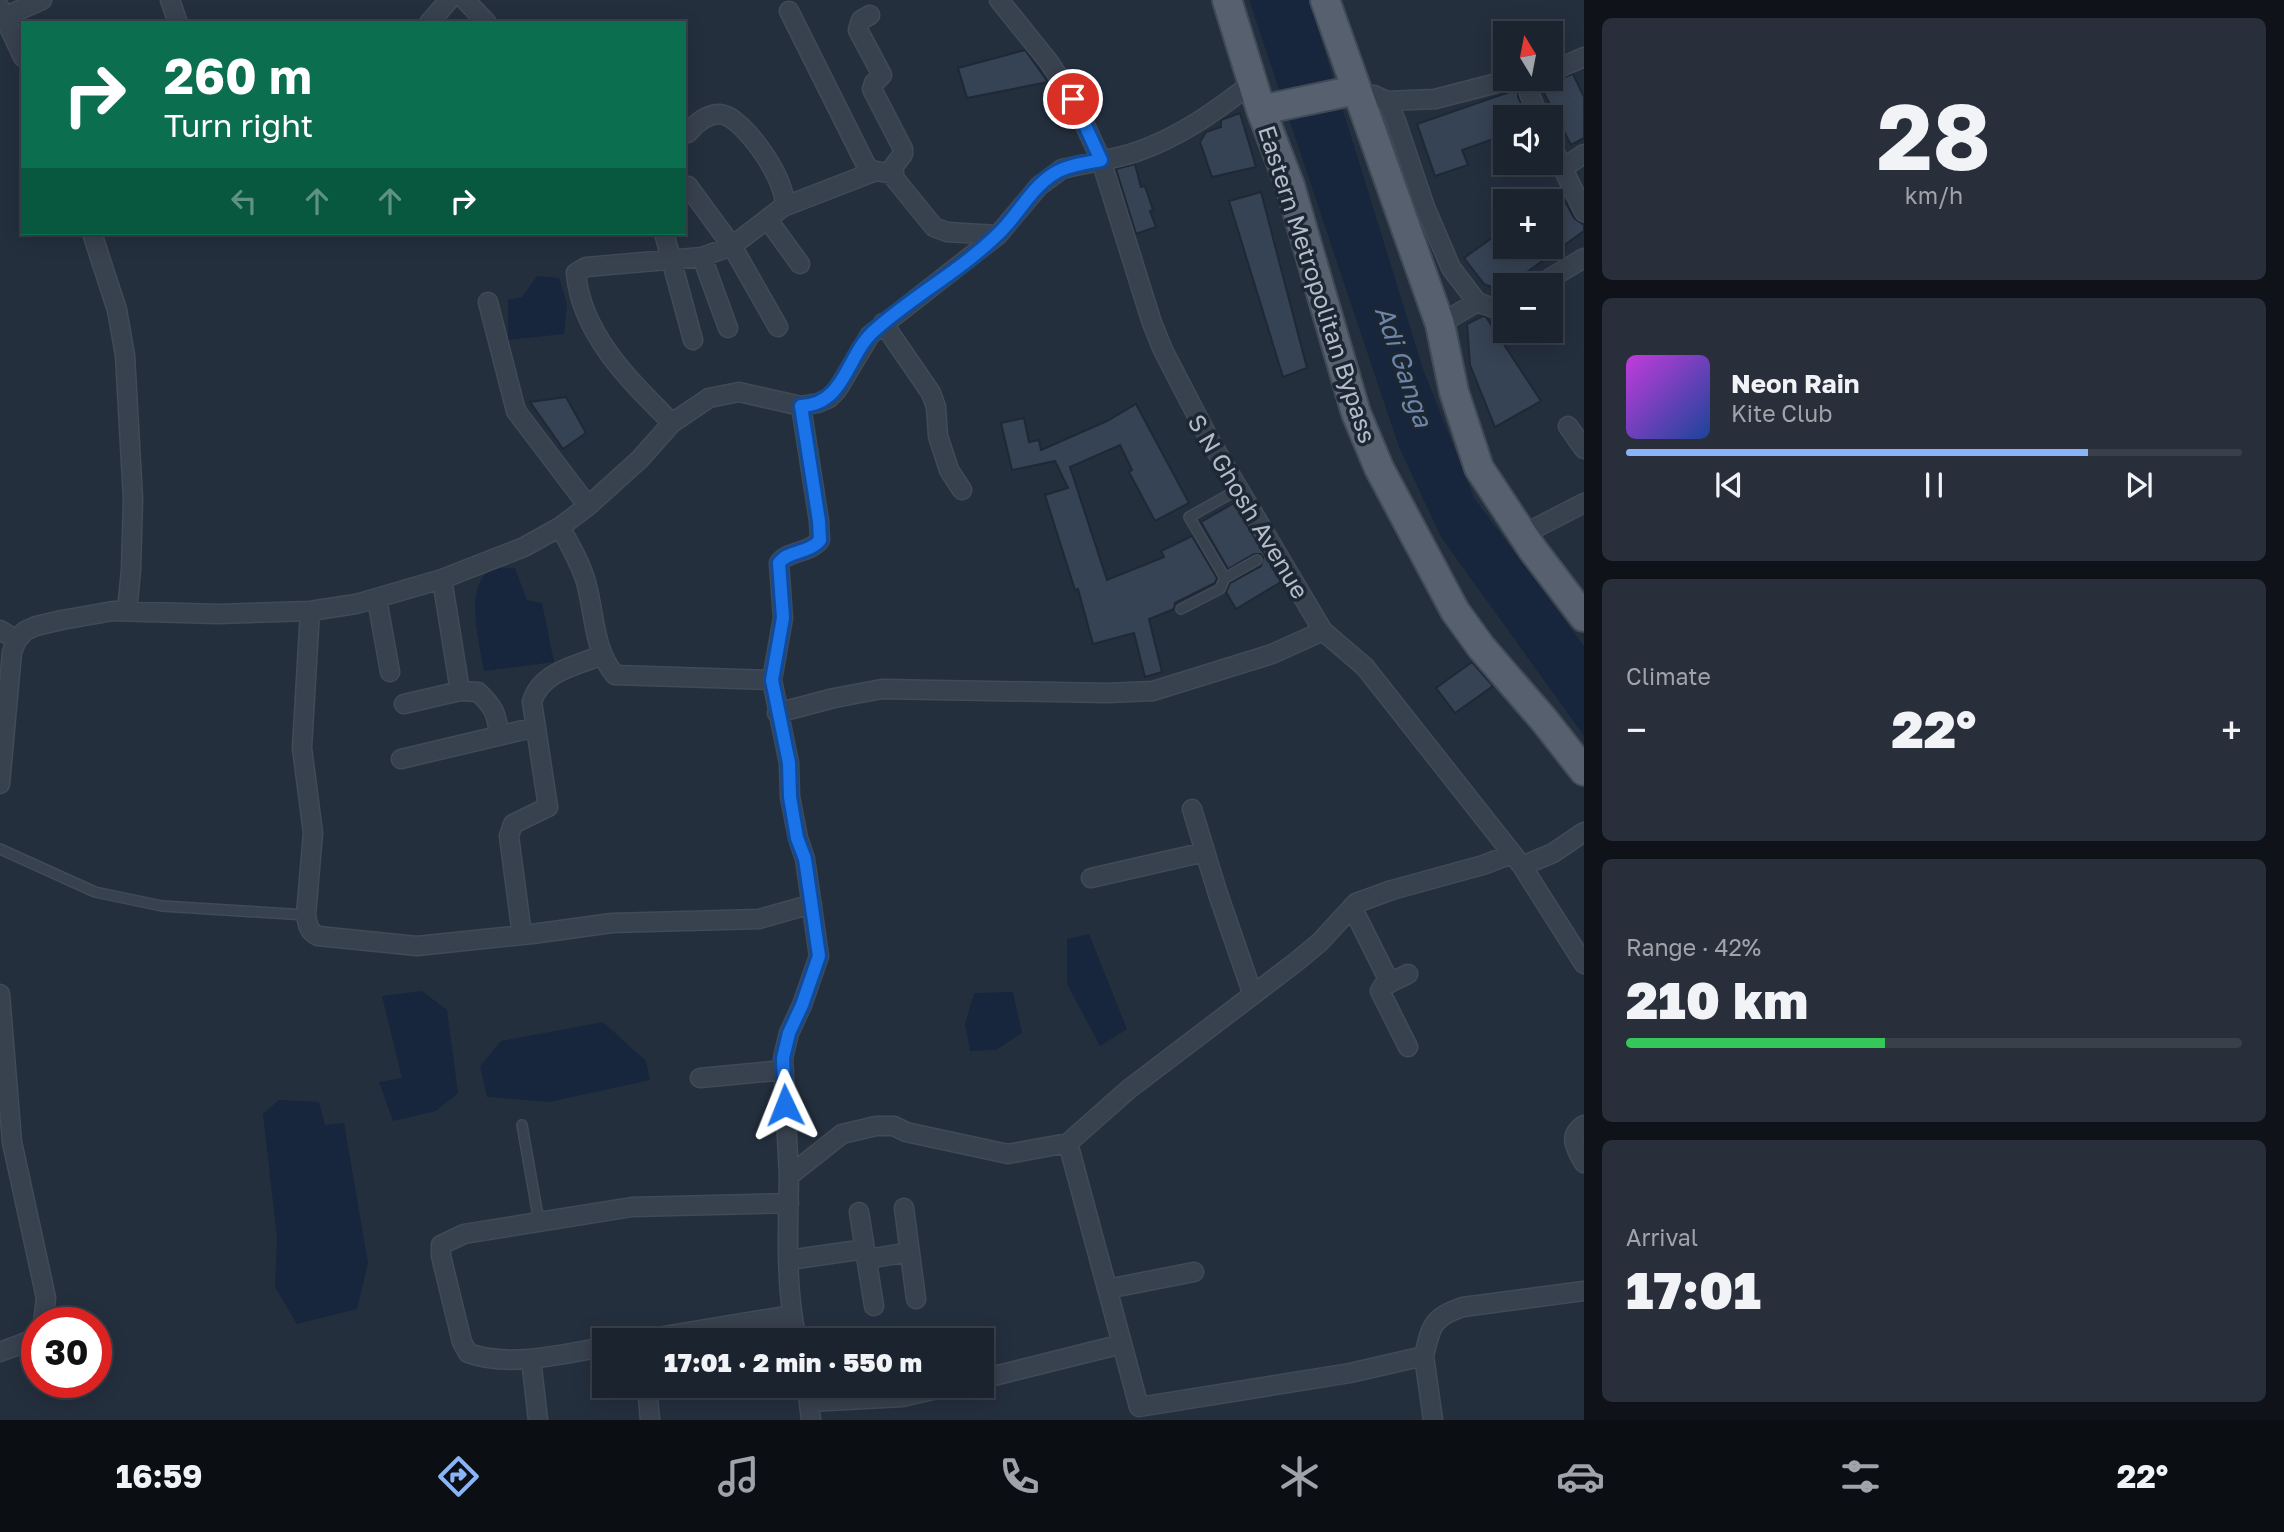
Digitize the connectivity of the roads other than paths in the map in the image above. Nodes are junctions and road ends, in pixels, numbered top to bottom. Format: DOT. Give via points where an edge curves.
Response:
graph roads {
  1 [pos="42,0"];
  2 [pos="170,0"];
  3 [pos="449,0"];
  4 [pos="465,0"];
  5 [pos="999,0"];
  6 [pos="1227,0"];
  7 [pos="1325,0"];
  8 [pos="789,11"];
  9 [pos="2,12"];
  10 [pos="870,15"];
  11 [pos="177,21"];
  12 [pos="431,21"];
  13 [pos="485,21"];
  14 [pos="21,53"];
  15 [pos="1584,57"];
  16 [pos="1563,66"];
  17 [pos="1252,83"];
  18 [pos="1493,84"];
  19 [pos="1357,92"];
  20 [pos="1387,101"];
  21 [pos="1261,110"];
  22 [pos="688,133"];
  23 [pos="1584,154"];
  24 [pos="1101,160"];
  25 [pos="1563,168"];
  26 [pos="884,172"];
  27 [pos="688,186"];
  28 [pos="783,207"];
  29 [pos="1584,212"];
  30 [pos="768,220"];
  31 [pos="998,234"];
  32 [pos="93,235"];
  33 [pos="665,235"];
  34 [pos="732,246"];
  35 [pos="702,257"];
  36 [pos="1584,258"];
  37 [pos="672,260"];
  38 [pos="800,264"];
  39 [pos="1559,273"];
  40 [pos="488,302"];
  41 [pos="1477,302"];
  42 [pos="1493,308"];
  43 [pos="883,323"];
  44 [pos="1440,324"];
  45 [pos="778,327"];
  46 [pos="728,328"];
  47 [pos="693,340"];
  48 [pos="801,406"];
  49 [pos="672,423"];
  50 [pos="1568,426"];
  51 [pos="1584,449"];
  52 [pos="1239,489"];
  53 [pos="962,490"];
  54 [pos="1584,503"];
  55 [pos="588,506"];
  56 [pos="560,527"];
  57 [pos="1522,535"];
  58 [pos="1257,560"];
  59 [pos="1225,578"];
  60 [pos="442,579"];
  61 [pos="377,599"];
  62 [pos="1181,609"];
  63 [pos="127,611"];
  64 [pos="310,611"];
  65 [pos="1584,617"];
  66 [pos="0,630"];
  67 [pos="1323,631"];
  68 [pos="17,640"];
  69 [pos="603,655"];
  70 [pos="390,673"];
  71 [pos="772,680"];
  72 [pos="460,691"];
  73 [pos="404,704"];
  74 [pos="777,713"];
  75 [pos="536,727"];
  76 [pos="499,736"];
  77 [pos="401,758"];
  78 [pos="1584,771"];
  79 [pos="0,784"];
  80 [pos="1192,809"];
  81 [pos="1584,832"];
  82 [pos="0,849"];
  83 [pos="1205,852"];
  84 [pos="1517,860"];
  85 [pos="1091,878"];
  86 [pos="812,904"];
  87 [pos="1352,907"];
  88 [pos="306,915"];
  89 [pos="522,935"];
  90 [pos="1584,964"];
  91 [pos="1408,974"];
  92 [pos="1390,983"];
  93 [pos="1253,995"];
  94 [pos="0,997"];
  95 [pos="1408,1047"];
  96 [pos="3,1057"];
  97 [pos="784,1070"];
  98 [pos="700,1079"];
  99 [pos="522,1125"];
  100 [pos="1584,1125"];
  101 [pos="1068,1143"];
  102 [pos="1584,1163"];
  103 [pos="789,1176"];
  104 [pos="789,1203"];
  105 [pos="904,1208"];
  106 [pos="859,1212"];
  107 [pos="540,1222"];
  108 [pos="910,1252"];
  109 [pos="866,1254"];
  110 [pos="789,1260"];
  111 [pos="1194,1272"];
  112 [pos="1107,1289"];
  113 [pos="1584,1291"];
  114 [pos="916,1299"];
  115 [pos="874,1306"];
  116 [pos="45,1307"];
  117 [pos="792,1315"];
  118 [pos="713,1328"];
  119 [pos="795,1328"];
  120 [pos="21,1344"];
  121 [pos="1122,1344"];
  122 [pos="592,1349"];
  123 [pos="0,1352"];
  124 [pos="1424,1356"];
  125 [pos="531,1359"];
  126 [pos="994,1376"];
  127 [pos="648,1398"];
  128 [pos="886,1398"];
  129 [pos="809,1403"];
  130 [pos="1141,1414"];
  131 [pos="538,1420"];
  132 [pos="650,1420"];
  133 [pos="1433,1420"];
  1 -- 9 [label="street"];
  2 -- 11 [label="street"];
  3 -- 12 [label="street"];
  4 -- 13 [label="street"];
  5 -- 24 [label="street, S N Ghosh Avenue" via="1061,79"];
  6 -- 17 [label="main road, Eastern Metropolitan Bypass"];
  7 -- 19 [label="main road"];
  8 -- 26 [label="street" via="866,165"];
  9 -- 14 [label="street"];
  10 -- 26 [label="street" via="861,20 858,30 882,75 874,83 874,92 903,151"];
  15 -- 16 [label="street"];
  17 -- 21 [label="main road, Eastern Metropolitan Bypass"];
  17 -- 24 [label="street" via="1178,135 1138,152"];
  18 -- 20 [label="street" via="1436,99"];
  19 -- 20 [label="street"];
  19 -- 21 [label="main road, Eastern Metropolitan Bypass"];
  19 -- 44 [label="main road"];
  20 -- 41 [label="street" via="1451,268"];
  21 -- 78 [label="main road, Eastern Metropolitan Bypass" via="1290,186 1356,413 1379,468 1455,611"];
  22 -- 28 [label="street" via="710,115 732,117 759,148 781,186"];
  23 -- 25 [label="street"];
  24 -- 31 [label="street" via="1054,174"];
  24 -- 52 [label="street, S N Ghosh Avenue" via="1163,350"];
  25 -- 29 [label="street"];
  26 -- 28 [label="street"];
  26 -- 31 [label="street" via="939,230"];
  27 -- 34 [label="street"];
  28 -- 30 [label="street"];
  30 -- 34 [label="street"];
  30 -- 38 [label="street"];
  31 -- 43 [label="street"];
  32 -- 63 [label="street" via="117,310 125,355 133,499"];
  33 -- 37 [label="street"];
  34 -- 35 [label="street"];
  34 -- 45 [label="street"];
  35 -- 37 [label="street"];
  35 -- 46 [label="street"];
  36 -- 39 [label="street"];
  37 -- 47 [label="street"];
  37 -- 49 [label="street" via="586,267 576,273 599,341"];
  40 -- 55 [label="street" via="516,411"];
  41 -- 42 [label="street"];
  41 -- 44 [label="street"];
  43 -- 48 [label="street" via="865,341 837,390 818,403"];
  43 -- 53 [label="street" via="931,393 938,436 949,470"];
  44 -- 57 [label="main road" via="1454,391 1479,468"];
  48 -- 49 [label="street" via="748,393 728,393 709,398"];
  48 -- 71 [label="street" via="820,540 779,563 783,618"];
  49 -- 55 [label="street"];
  50 -- 51 [label="street"];
  52 -- 59 [label="lane" via="1189,517"];
  52 -- 67 [label="street, S N Ghosh Avenue"];
  54 -- 57 [label="street"];
  55 -- 56 [label="street"];
  56 -- 60 [label="street" via="524,547"];
  56 -- 69 [label="street" via="586,582"];
  57 -- 65 [label="main road"];
  58 -- 59 [label="lane"];
  59 -- 62 [label="lane" via="1220,589"];
  60 -- 61 [label="street"];
  60 -- 72 [label="street"];
  61 -- 64 [label="street"];
  61 -- 70 [label="street"];
  63 -- 64 [label="street"];
  63 -- 68 [label="street" via="36,626"];
  64 -- 88 [label="street" via="302,748 313,833"];
  66 -- 68 [label="street"];
  67 -- 74 [label="street" via="1272,654 1153,691 882,689"];
  67 -- 84 [label="street, S N Ghosh Avenue" via="1365,667"];
  68 -- 79 [label="street" via="10,664"];
  69 -- 71 [label="street" via="615,675"];
  69 -- 75 [label="street" via="550,676 535,691"];
  71 -- 74 [label="street"];
  72 -- 73 [label="street"];
  72 -- 76 [label="street" via="478,692 487,700 498,715"];
  74 -- 86 [label="street"];
  75 -- 76 [label="street"];
  75 -- 89 [label="street" via="548,807 513,824 509,836"];
  76 -- 77 [label="street"];
  80 -- 83 [label="street"];
  81 -- 84 [label="street" via="1553,853"];
  82 -- 88 [label="lane" via="95,892 162,906"];
  83 -- 85 [label="street"];
  83 -- 93 [label="street"];
  84 -- 87 [label="street" via="1392,890"];
  84 -- 90 [label="street, S N Ghosh Avenue"];
  86 -- 89 [label="street" via="759,919 612,923"];
  86 -- 97 [label="street" via="819,956 789,1033"];
  87 -- 92 [label="street"];
  87 -- 93 [label="street" via="1320,942"];
  88 -- 89 [label="street" via="311,933 318,936 417,946"];
  91 -- 92 [label="street"];
  92 -- 95 [label="street" via="1381,993"];
  93 -- 101 [label="street" via="1129,1089"];
  94 -- 96 [label="street"];
  96 -- 116 [label="street" via="12,1142"];
  97 -- 98 [label="street"];
  97 -- 103 [label="street"];
  99 -- 107 [label="lane"];
  100 -- 102 [label="street" via="1574,1136 1574,1144"];
  101 -- 103 [label="street" via="1008,1154 894,1126 876,1126 842,1134"];
  101 -- 112 [label="street"];
  103 -- 104 [label="street"];
  104 -- 107 [label="street" via="632,1207"];
  104 -- 110 [label="street"];
  105 -- 108 [label="street"];
  106 -- 109 [label="street"];
  107 -- 125 [label="street" via="464,1234 441,1245 468,1353 481,1358"];
  108 -- 109 [label="street"];
  108 -- 114 [label="street"];
  109 -- 110 [label="street"];
  109 -- 115 [label="street"];
  110 -- 117 [label="street"];
  111 -- 112 [label="street"];
  112 -- 121 [label="street"];
  113 -- 124 [label="street" via="1451,1311 1432,1327"];
  117 -- 118 [label="street"];
  117 -- 119 [label="street"];
  120 -- 123 [label="street"];
  121 -- 126 [label="street"];
  121 -- 130 [label="street"];
  122 -- 125 [label="street"];
  124 -- 130 [label="street"];
  124 -- 133 [label="street"];
  125 -- 131 [label="street"];
  127 -- 132 [label="street"];
  128 -- 129 [label="street"];
}
